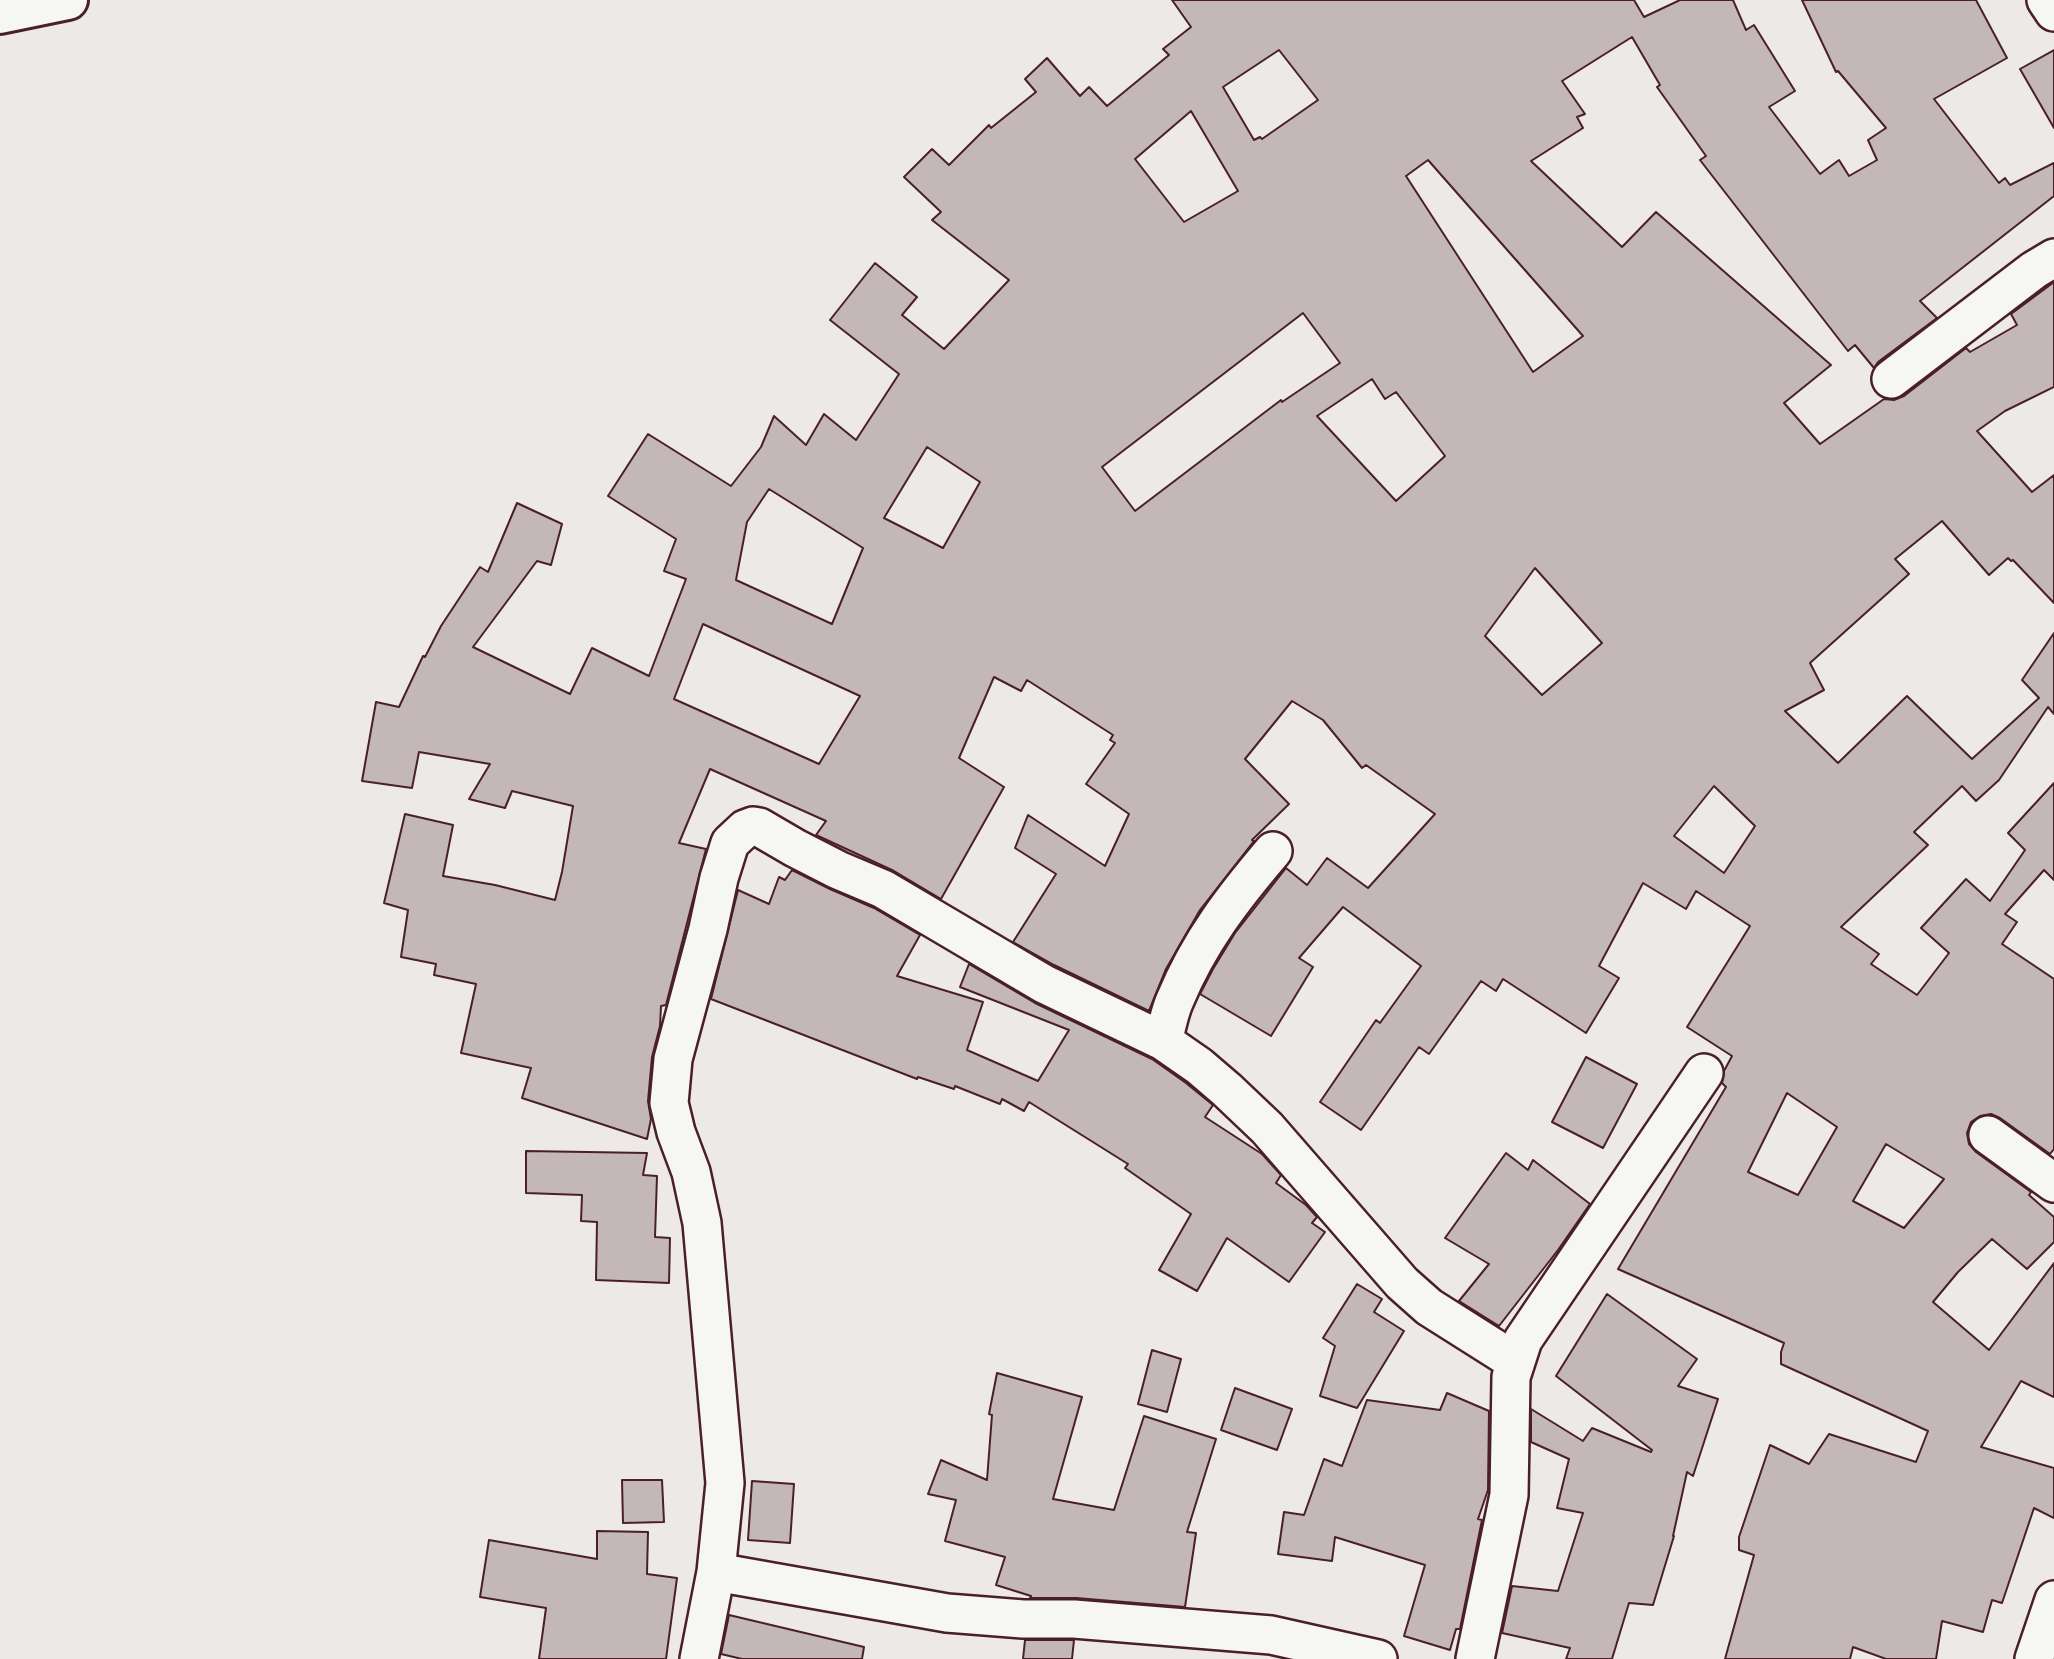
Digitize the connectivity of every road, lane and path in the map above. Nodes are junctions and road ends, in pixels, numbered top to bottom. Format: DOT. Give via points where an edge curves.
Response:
graph roads {
  1 [pos="68,0"];
  2 [pos="2046,0"];
  3 [pos="2054,12"];
  4 [pos="0,14"];
  5 [pos="2054,258"];
  6 [pos="1891,379"];
  7 [pos="1273,851"];
  8 [pos="1163,1041"];
  9 [pos="1704,1073"];
  10 [pos="1988,1135"];
  11 [pos="2054,1183"];
  12 [pos="1516,1362"];
  13 [pos="716,1572"];
  14 [pos="2054,1600"];
  15 [pos="699,1659"];
  16 [pos="1378,1659"];
  17 [pos="1475,1659"];
  18 [pos="2034,1659"];
  1 -- 4 [label="highway"];
  2 -- 3 [label="street"];
  5 -- 6 [label="street"];
  7 -- 8 [label="street" via="1232,899 1200,949 1174,1001"];
  8 -- 12 [label="street" via="1199,1066 1267,1128 1420,1299"];
  8 -- 13 [label="street" via="1044,984 883,889 759,827 745,829 730,843 673,1059 669,1103 702,1223 726,1483"];
  9 -- 12 [label="street" via="1523,1340"];
  10 -- 11 [label="street"];
  12 -- 17 [label="street" via="1511,1377 1509,1496"];
  13 -- 15 [label="street"];
  13 -- 16 [label="street" via="947,1613 1270,1635"];
  14 -- 18 [label="street"];
}
